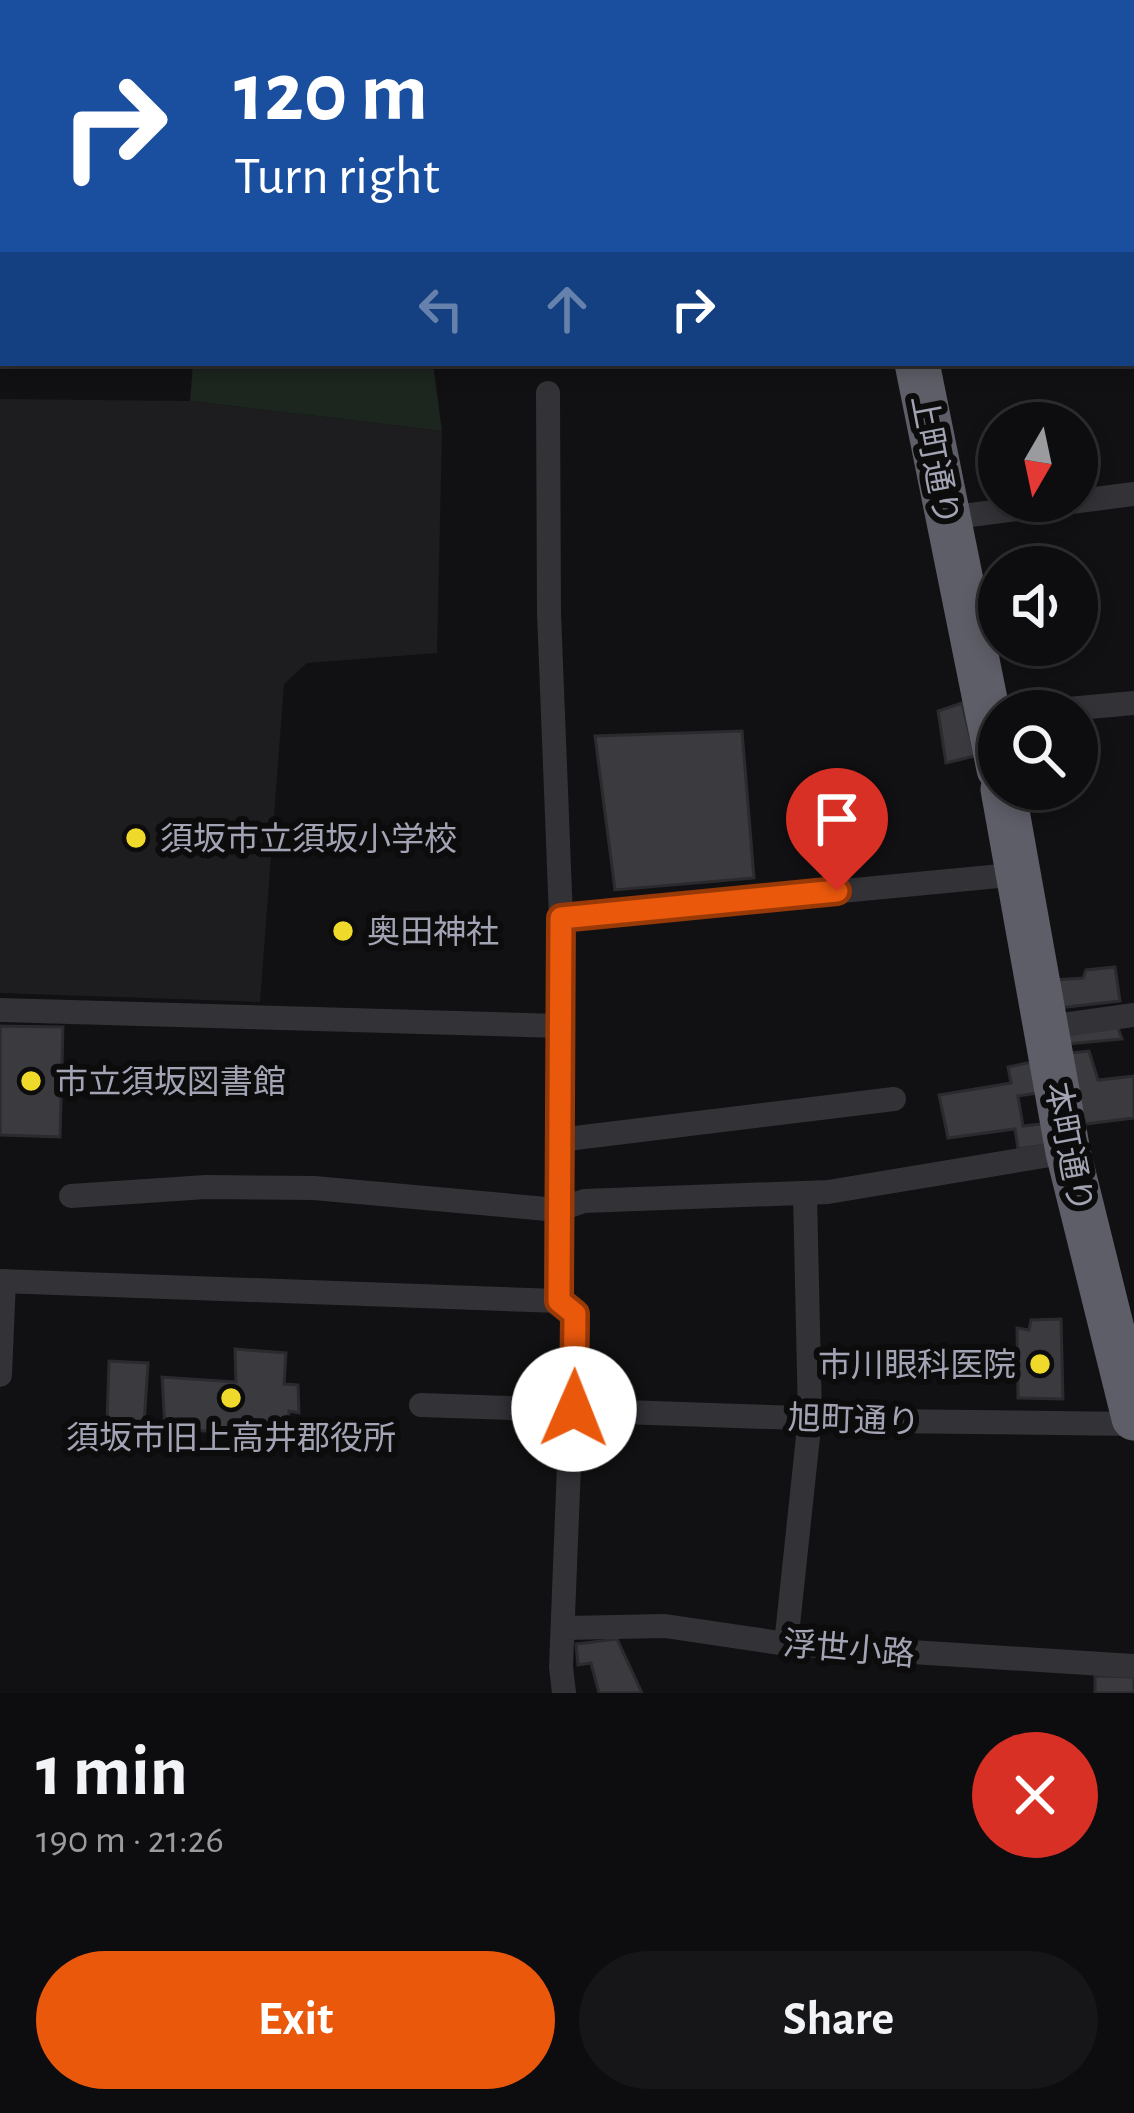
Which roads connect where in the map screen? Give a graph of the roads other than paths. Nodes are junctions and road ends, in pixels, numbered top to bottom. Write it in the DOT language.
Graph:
graph roads {
  1 [pos="918,366"];
  2 [pos="548,393"];
  3 [pos="1134,494"];
  4 [pos="946,518"];
  5 [pos="987,690"];
  6 [pos="1134,703"];
  7 [pos="1098,706"];
  8 [pos="1007,810"];
  9 [pos="1021,874"];
  10 [pos="561,918"];
  11 [pos="0,1010"];
  12 [pos="1134,1015"];
  13 [pos="560,1026"];
  14 [pos="1048,1027"];
  15 [pos="895,1099"];
  16 [pos="559,1140"];
  17 [pos="1068,1152"];
  18 [pos="805,1194"];
  19 [pos="71,1196"];
  20 [pos="558,1210"];
  21 [pos="2,1281"];
  22 [pos="559,1301"];
  23 [pos="0,1375"];
  24 [pos="421,1405"];
  25 [pos="574,1409"];
  26 [pos="810,1418"];
  27 [pos="1134,1421"];
  28 [pos="565,1628"];
  29 [pos="785,1644"];
  30 [pos="1134,1666"];
  31 [pos="564,1693"];
  1 -- 4 [label="highway, 上町通り"];
  2 -- 10 [label="street"];
  3 -- 4 [label="street"];
  4 -- 5 [label="highway, 上町通り"];
  6 -- 7 [label="street"];
  8 -- 9 [label="highway"];
  9 -- 10 [label="street"];
  9 -- 14 [label="highway, 本町通り"];
  10 -- 13 [label="street"];
  11 -- 13 [label="street"];
  12 -- 14 [label="street"];
  13 -- 16 [label="street"];
  14 -- 17 [label="highway, 本町通り"];
  15 -- 16 [label="street"];
  16 -- 20 [label="street"];
  17 -- 18 [label="street"];
  17 -- 27 [label="highway, 本町通り"];
  18 -- 20 [label="street"];
  18 -- 26 [label="street"];
  19 -- 20 [label="street"];
  20 -- 22 [label="street"];
  21 -- 22 [label="street"];
  21 -- 23 [label="street"];
  22 -- 25 [label="street"];
  24 -- 25 [label="street, 旭町通り"];
  25 -- 26 [label="street, 旭町通り"];
  25 -- 28 [label="street"];
  26 -- 27 [label="street, 旭町通り"];
  26 -- 29 [label="street"];
  28 -- 29 [label="street, 浮世小路"];
  28 -- 31 [label="street"];
  29 -- 30 [label="street, 浮世小路"];
}
